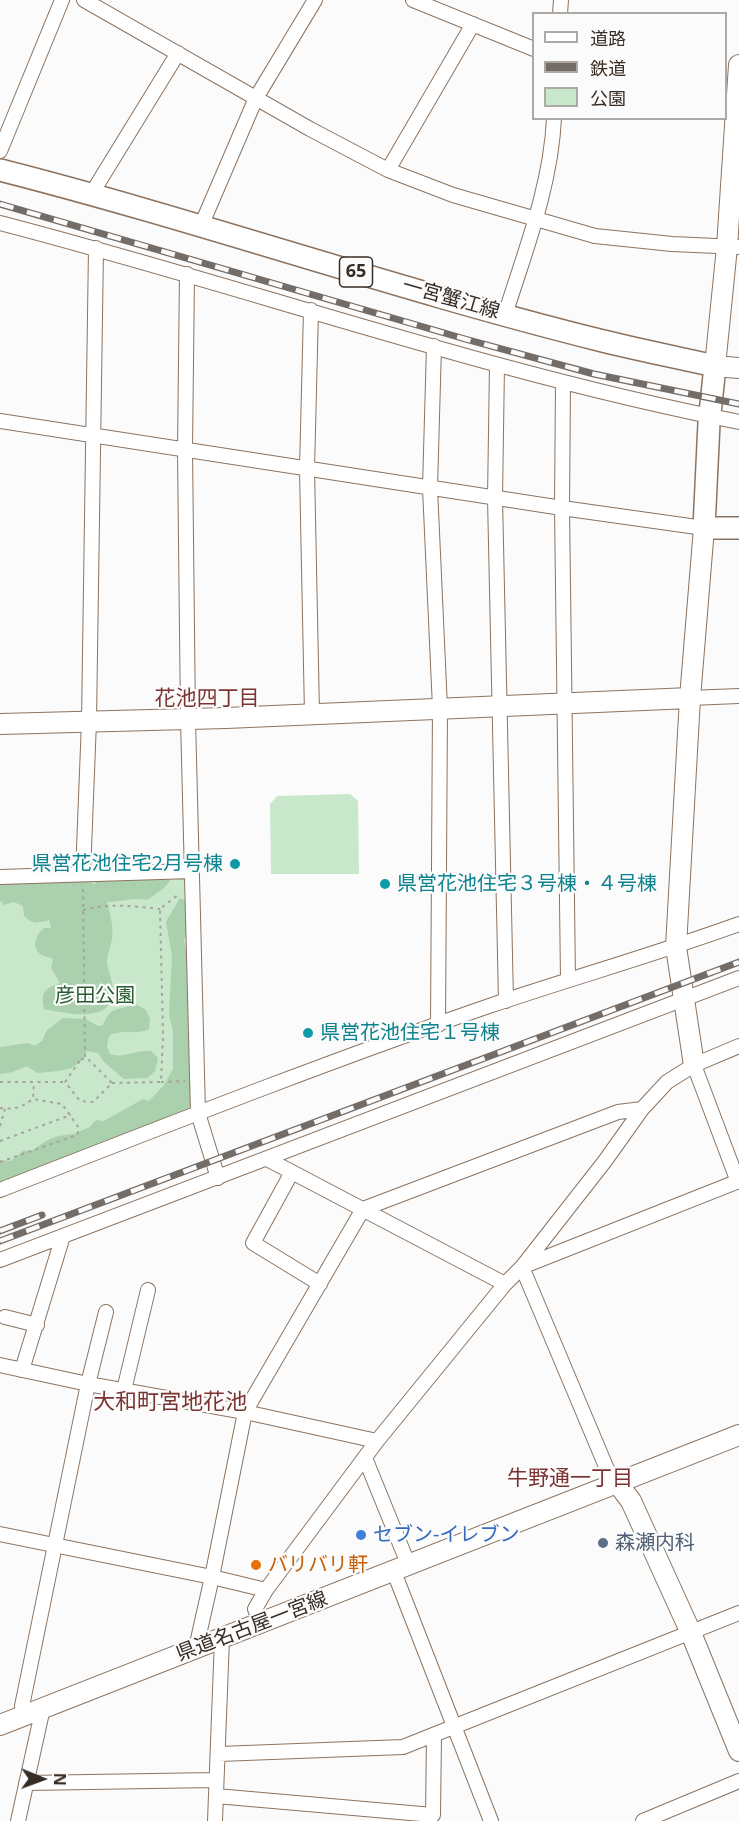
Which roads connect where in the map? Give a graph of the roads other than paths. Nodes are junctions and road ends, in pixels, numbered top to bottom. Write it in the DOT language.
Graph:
graph roads {
  1 [pos="62,0"];
  2 [pos="84,0"];
  3 [pos="315,0"];
  4 [pos="420,1"];
  5 [pos="473,24"];
  6 [pos="532,48"];
  7 [pos="178,53"];
  8 [pos="739,65"];
  9 [pos="256,98"];
  10 [pos="730,111"];
  11 [pos="554,120"];
  12 [pos="0,151"];
  13 [pos="0,170"];
  14 [pos="388,170"];
  15 [pos="92,194"];
  16 [pos="536,220"];
  17 [pos="0,223"];
  18 [pos="201,226"];
  19 [pos="733,247"];
  20 [pos="96,248"];
  21 [pos="187,274"];
  22 [pos="311,310"];
  23 [pos="505,315"];
  24 [pos="434,346"];
  25 [pos="497,365"];
  26 [pos="715,366"];
  27 [pos="739,368"];
  28 [pos="563,383"];
  29 [pos="710,416"];
  30 [pos="0,421"];
  31 [pos="739,422"];
  32 [pos="94,436"];
  33 [pos="185,450"];
  34 [pos="307,469"];
  35 [pos="430,488"];
  36 [pos="495,498"];
  37 [pos="562,508"];
  38 [pos="704,528"];
  39 [pos="739,528"];
  40 [pos="739,696"];
  41 [pos="690,698"];
  42 [pos="566,703"];
  43 [pos="501,705"];
  44 [pos="440,708"];
  45 [pos="312,714"];
  46 [pos="188,718"];
  47 [pos="89,721"];
  48 [pos="0,724"];
  49 [pos="83,874"];
  50 [pos="192,876"];
  51 [pos="0,877"];
  52 [pos="739,924"];
  53 [pos="676,947"];
  54 [pos="739,978"];
  55 [pos="568,980"];
  56 [pos="683,999"];
  57 [pos="506,1001"];
  58 [pos="438,1024"];
  59 [pos="739,1046"];
  60 [pos="694,1065"];
  61 [pos="642,1109"];
  62 [pos="198,1113"];
  63 [pos="267,1159"];
  64 [pos="292,1172"];
  65 [pos="218,1178"];
  66 [pos="738,1181"];
  67 [pos="0,1190"];
  68 [pos="363,1209"];
  69 [pos="63,1236"];
  70 [pos="0,1260"];
  71 [pos="522,1267"];
  72 [pos="320,1284"];
  73 [pos="505,1284"];
  74 [pos="148,1290"];
  75 [pos="106,1312"];
  76 [pos="5,1317"];
  77 [pos="37,1325"];
  78 [pos="0,1365"];
  79 [pos="22,1370"];
  80 [pos="88,1384"];
  81 [pos="124,1390"];
  82 [pos="245,1412"];
  83 [pos="739,1435"];
  84 [pos="377,1441"];
  85 [pos="364,1458"];
  86 [pos="618,1484"];
  87 [pos="0,1534"];
  88 [pos="55,1545"];
  89 [pos="402,1569"];
  90 [pos="212,1577"];
  91 [pos="266,1590"];
  92 [pos="739,1613"];
  93 [pos="261,1624"];
  94 [pos="691,1633"];
  95 [pos="222,1638"];
  96 [pos="196,1648"];
  97 [pos="35,1711"];
  98 [pos="0,1725"];
  99 [pos="455,1728"];
  100 [pos="434,1735"];
  101 [pos="739,1751"];
  102 [pos="219,1754"];
  103 [pos="216,1780"];
  104 [pos="739,1781"];
  105 [pos="26,1783"];
  106 [pos="216,1796"];
  107 [pos="18,1821"];
  108 [pos="215,1821"];
  109 [pos="491,1821"];
  110 [pos="643,1821"];
  1 -- 12 [label="street"];
  2 -- 7 [label="street"];
  3 -- 9 [label="street"];
  4 -- 5 [label="street"];
  5 -- 6 [label="street"];
  5 -- 14 [label="street"];
  7 -- 9 [label="street"];
  7 -- 15 [label="street"];
  8 -- 10 [label="street"];
  9 -- 14 [label="street"];
  9 -- 18 [label="street"];
  10 -- 19 [label="street"];
  11 -- 16 [label="street"];
  13 -- 15 [label="main road, 一宮蟹江線 / 65"];
  14 -- 16 [label="street"];
  15 -- 18 [label="main road, 一宮蟹江線 / 65"];
  16 -- 19 [label="street"];
  16 -- 23 [label="street"];
  17 -- 20 [label="street"];
  18 -- 23 [label="main road, 一宮蟹江線 / 65"];
  19 -- 26 [label="street"];
  20 -- 21 [label="street"];
  20 -- 32 [label="street"];
  21 -- 22 [label="street"];
  21 -- 33 [label="street"];
  22 -- 24 [label="street"];
  22 -- 34 [label="street"];
  23 -- 26 [label="main road, 一宮蟹江線 / 65"];
  24 -- 25 [label="street"];
  24 -- 35 [label="street"];
  25 -- 28 [label="street"];
  25 -- 36 [label="street"];
  26 -- 27 [label="street"];
  26 -- 29 [label="main road"];
  28 -- 29 [label="street"];
  28 -- 37 [label="street"];
  29 -- 31 [label="street"];
  29 -- 38 [label="main road"];
  30 -- 32 [label="street"];
  32 -- 33 [label="street"];
  32 -- 47 [label="street"];
  33 -- 34 [label="street"];
  33 -- 46 [label="street"];
  34 -- 35 [label="street"];
  34 -- 45 [label="street"];
  35 -- 36 [label="street"];
  35 -- 44 [label="street"];
  36 -- 37 [label="street"];
  36 -- 43 [label="street"];
  37 -- 38 [label="street"];
  37 -- 42 [label="street"];
  38 -- 39 [label="main road"];
  38 -- 41 [label="street"];
  40 -- 41 [label="street"];
  41 -- 42 [label="street"];
  41 -- 53 [label="street"];
  42 -- 43 [label="street"];
  42 -- 55 [label="street"];
  43 -- 44 [label="street"];
  43 -- 57 [label="street"];
  44 -- 45 [label="street"];
  44 -- 58 [label="street"];
  45 -- 46 [label="street"];
  46 -- 47 [label="street"];
  46 -- 50 [label="street"];
  47 -- 48 [label="street"];
  47 -- 49 [label="street"];
  49 -- 50 [label="street"];
  49 -- 51 [label="street"];
  50 -- 62 [label="street"];
  52 -- 53 [label="street"];
  53 -- 55 [label="street"];
  53 -- 56 [label="street"];
  54 -- 56 [label="street"];
  55 -- 57 [label="street"];
  56 -- 60 [label="street"];
  56 -- 63 [label="street"];
  57 -- 58 [label="street"];
  58 -- 62 [label="street"];
  59 -- 60 [label="street"];
  60 -- 61 [label="street"];
  60 -- 66 [label="street"];
  61 -- 68 [label="street"];
  61 -- 71 [label="street"];
  62 -- 65 [label="street"];
  62 -- 67 [label="street"];
  63 -- 64 [label="street"];
  63 -- 65 [label="street"];
  64 -- 68 [label="street"];
  64 -- 72 [label="street"];
  65 -- 69 [label="street"];
  66 -- 71 [label="street"];
  68 -- 72 [label="street"];
  68 -- 73 [label="street"];
  69 -- 70 [label="street"];
  69 -- 77 [label="street"];
  71 -- 73 [label="street"];
  71 -- 86 [label="street"];
  72 -- 82 [label="street"];
  73 -- 84 [label="street"];
  74 -- 81 [label="street"];
  75 -- 80 [label="street"];
  76 -- 77 [label="street"];
  77 -- 79 [label="street"];
  78 -- 79 [label="street"];
  79 -- 80 [label="street"];
  80 -- 81 [label="street"];
  80 -- 88 [label="street"];
  81 -- 82 [label="street"];
  82 -- 84 [label="street"];
  82 -- 90 [label="street"];
  83 -- 86 [label="street, 県道名古屋一宮線"];
  84 -- 85 [label="street"];
  85 -- 89 [label="street"];
  85 -- 91 [label="street"];
  86 -- 89 [label="street, 県道名古屋一宮線"];
  86 -- 94 [label="street"];
  87 -- 88 [label="street"];
  88 -- 90 [label="street"];
  88 -- 97 [label="street"];
  89 -- 93 [label="street, 県道名古屋一宮線"];
  89 -- 99 [label="street"];
  90 -- 91 [label="street"];
  90 -- 96 [label="street"];
  91 -- 93 [label="street"];
  92 -- 94 [label="street"];
  93 -- 95 [label="street, 県道名古屋一宮線"];
  94 -- 99 [label="street"];
  94 -- 101 [label="street"];
  95 -- 96 [label="street, 県道名古屋一宮線"];
  95 -- 102 [label="street"];
  96 -- 97 [label="street, 県道名古屋一宮線"];
  97 -- 98 [label="street, 県道名古屋一宮線"];
  97 -- 105 [label="street"];
  99 -- 100 [label="street"];
  99 -- 109 [label="street"];
  100 -- 102 [label="street"];
  100 -- 106 [label="street"];
  102 -- 103 [label="street"];
  103 -- 105 [label="street"];
  103 -- 106 [label="street"];
  104 -- 110 [label="street"];
  105 -- 107 [label="street"];
  106 -- 108 [label="street"];
}
